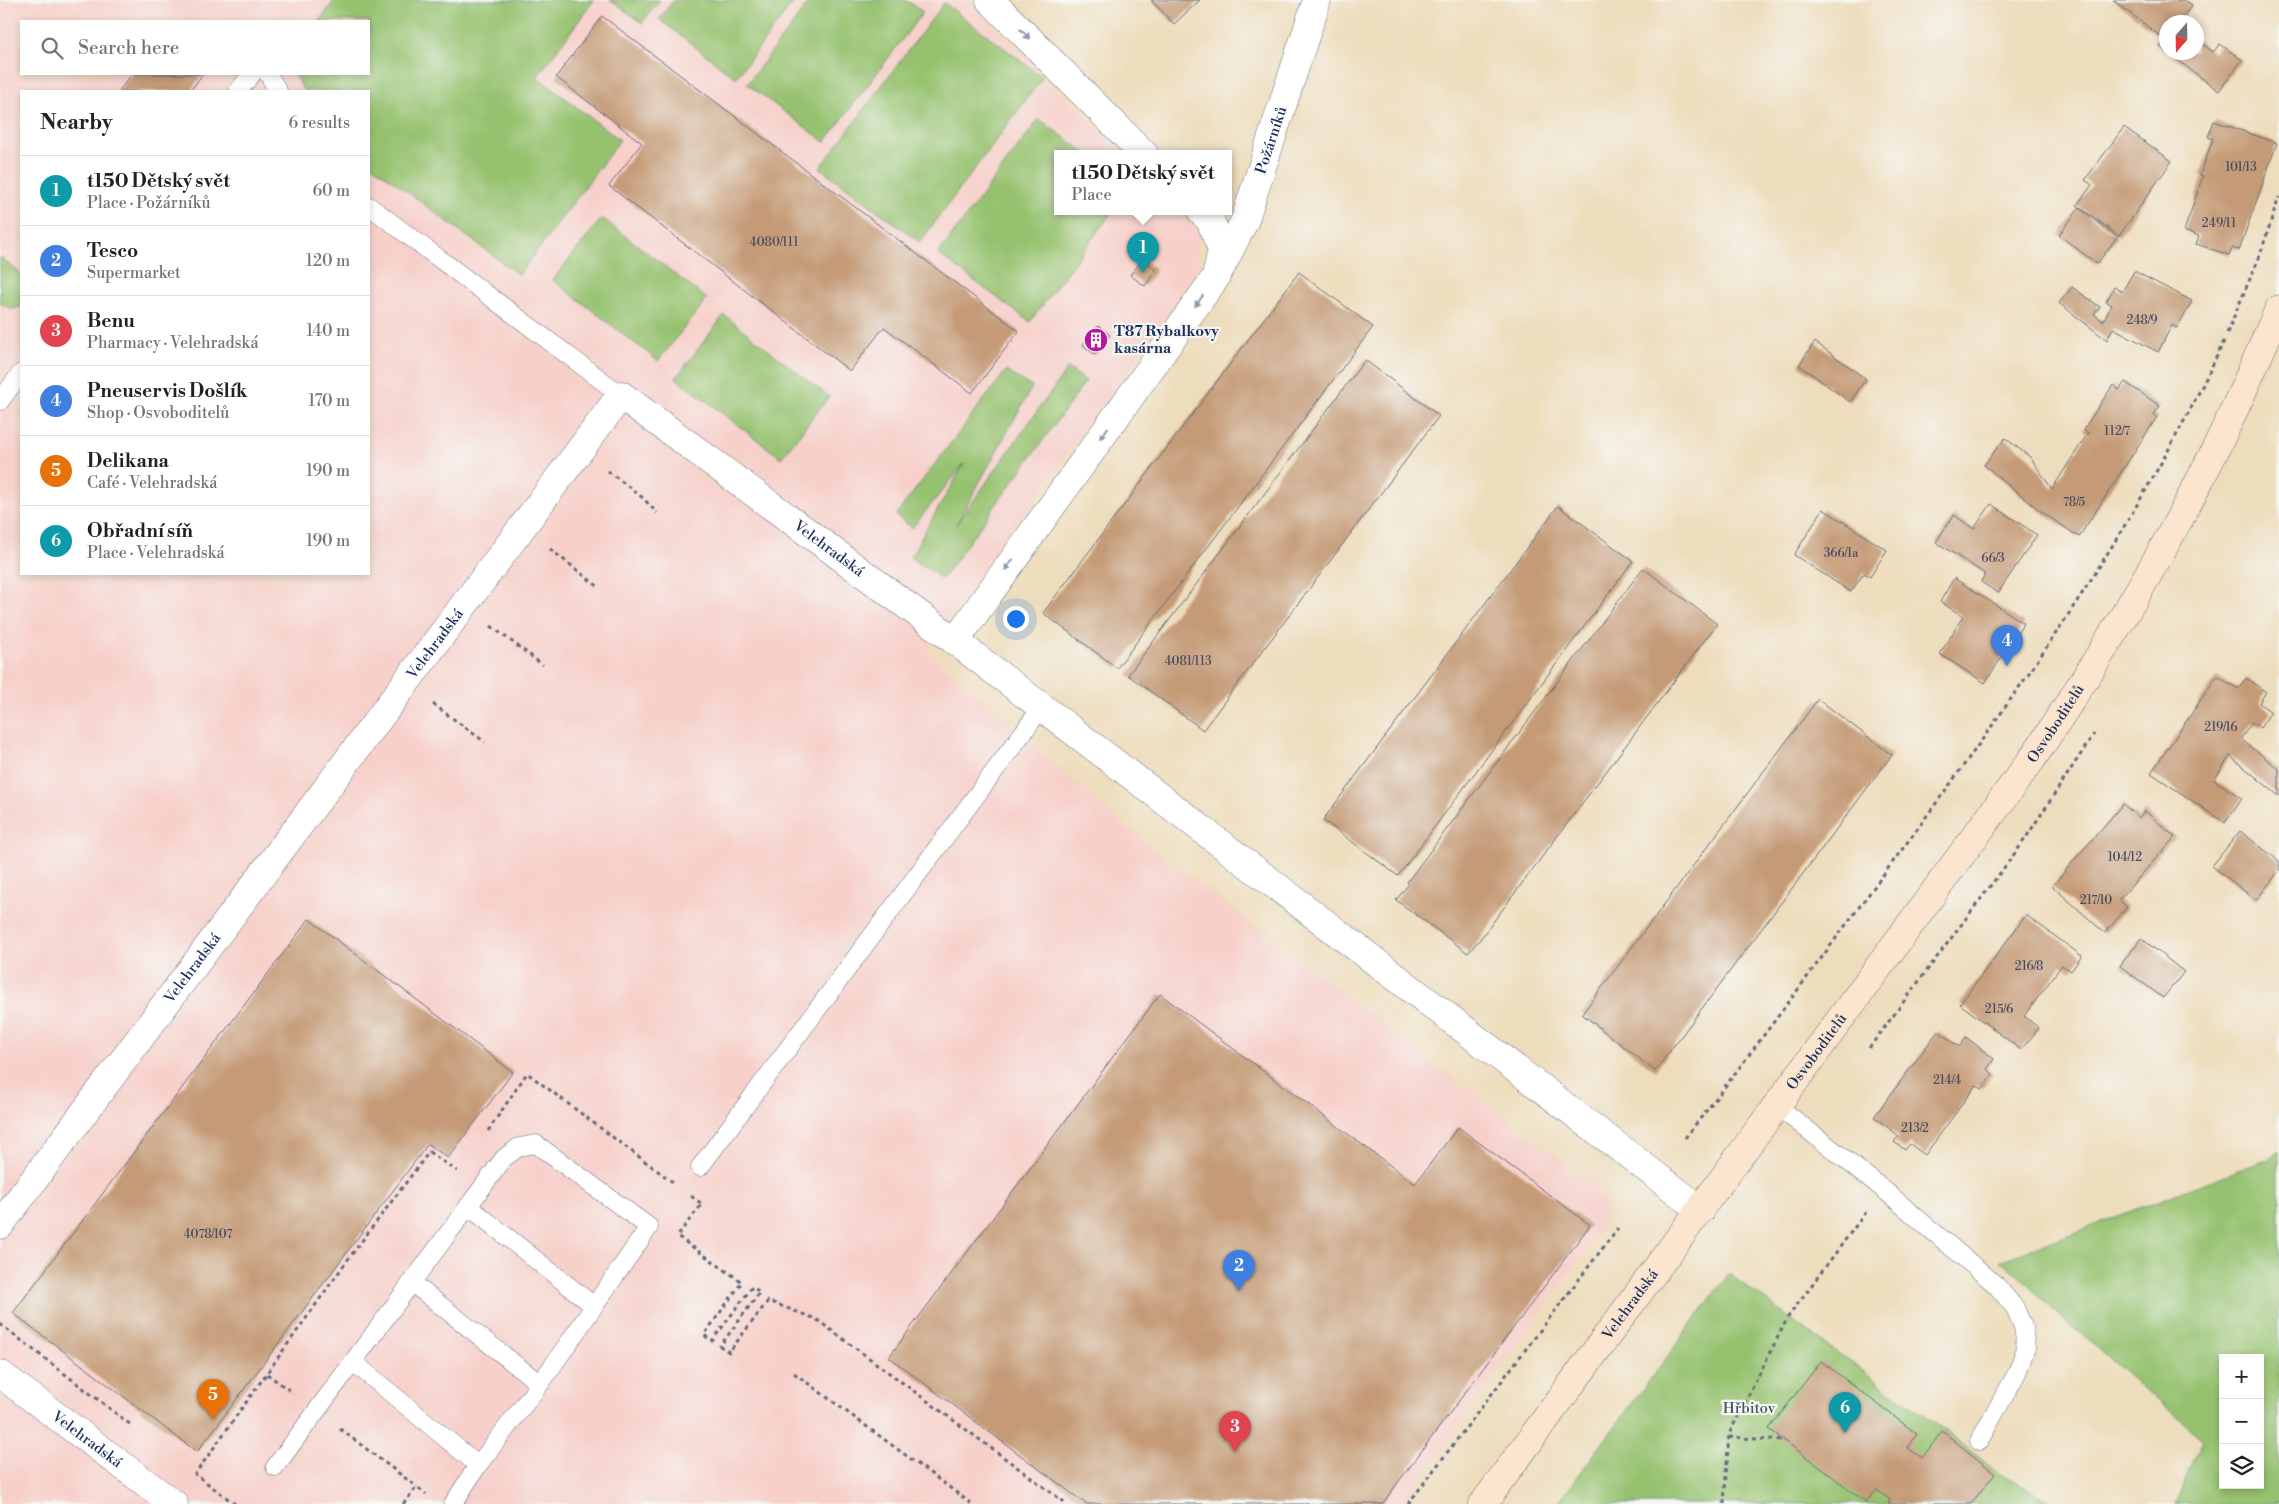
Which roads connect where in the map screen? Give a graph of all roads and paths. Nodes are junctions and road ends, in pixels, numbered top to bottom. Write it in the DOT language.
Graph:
graph roads {
  1 [pos="990,0"];
  2 [pos="1317,0"];
  3 [pos="251,75"];
  4 [pos="269,75"];
  5 [pos="239,90"];
  6 [pos="277,90"];
  7 [pos="1140,150"];
  8 [pos="2279,197"];
  9 [pos="370,207"];
  10 [pos="1205,215"];
  11 [pos="1216,277"];
  12 [pos="2279,309"];
  13 [pos="20,374"];
  14 [pos="621,395"];
  15 [pos="0,401"];
  16 [pos="543,544"];
  17 [pos="600,588"];
  18 [pos="486,622"];
  19 [pos="955,641"];
  20 [pos="542,665"];
  21 [pos="428,700"];
  22 [pos="1042,707"];
  23 [pos="485,742"];
  24 [pos="1776,1105"];
  25 [pos="486,1134"];
  26 [pos="1685,1138"];
  27 [pos="700,1167"];
  28 [pos="460,1173"];
  29 [pos="679,1187"];
  30 [pos="1883,1190"];
  31 [pos="686,1192"];
  32 [pos="468,1206"];
  33 [pos="1701,1210"];
  34 [pos="0,1225"];
  35 [pos="1618,1228"];
  36 [pos="412,1282"];
  37 [pos="594,1306"];
  38 [pos="0,1324"];
  39 [pos="352,1362"];
  40 [pos="794,1372"];
  41 [pos="0,1374"];
  42 [pos="540,1384"];
  43 [pos="133,1426"];
  44 [pos="1729,1436"];
  45 [pos="1785,1441"];
  46 [pos="1979,1441"];
  47 [pos="478,1465"];
  48 [pos="275,1467"];
  49 [pos="187,1468"];
  50 [pos="195,1474"];
  51 [pos="431,1498"];
  52 [pos="174,1504"];
  53 [pos="235,1504"];
  54 [pos="403,1504"];
  55 [pos="453,1504"];
  56 [pos="972,1504"];
  57 [pos="1067,1504"];
  58 [pos="1408,1504"];
  59 [pos="1483,1504"];
  60 [pos="1724,1504"];
  1 -- 7 [label="street, one-way"];
  2 -- 11 [label="street, Požárníků"];
  3 -- 5 [label="lane"];
  4 -- 6 [label="lane"];
  8 -- 26 [label="path"];
  9 -- 14 [label="lane"];
  10 -- 11 [label="street"];
  11 -- 19 [label="street, one-way"];
  12 -- 24 [label="main road, Osvoboditelů"];
  13 -- 15 [label="lane"];
  14 -- 19 [label="street, Velehradská"];
  14 -- 34 [label="street, Velehradská"];
  16 -- 17 [label="path"];
  18 -- 20 [label="path"];
  19 -- 22 [label="street, Velehradská"];
  21 -- 23 [label="path"];
  22 -- 27 [label="lane"];
  22 -- 33 [label="street, Velehradská"];
  24 -- 30 [label="lane"];
  24 -- 33 [label="main road, Velehradská"];
  25 -- 29 [label="path"];
  28 -- 50 [label="path"];
  30 -- 44 [label="path"];
  30 -- 46 [label="lane"];
  31 -- 57 [label="path"];
  32 -- 36 [label="lane"];
  32 -- 37 [label="lane"];
  32 -- 37 [label="lane"];
  33 -- 59 [label="main road, Velehradská"];
  35 -- 58 [label="path"];
  36 -- 39 [label="lane"];
  36 -- 42 [label="lane"];
  37 -- 42 [label="lane"];
  38 -- 43 [label="path"];
  39 -- 47 [label="lane"];
  39 -- 48 [label="lane"];
  40 -- 56 [label="path"];
  41 -- 52 [label="street, Velehradská"];
  42 -- 47 [label="lane"];
  44 -- 45 [label="path"];
  44 -- 60 [label="path"];
  47 -- 55 [label="lane"];
  49 -- 50 [label="path"];
  50 -- 53 [label="path"];
  51 -- 54 [label="path"];
}
